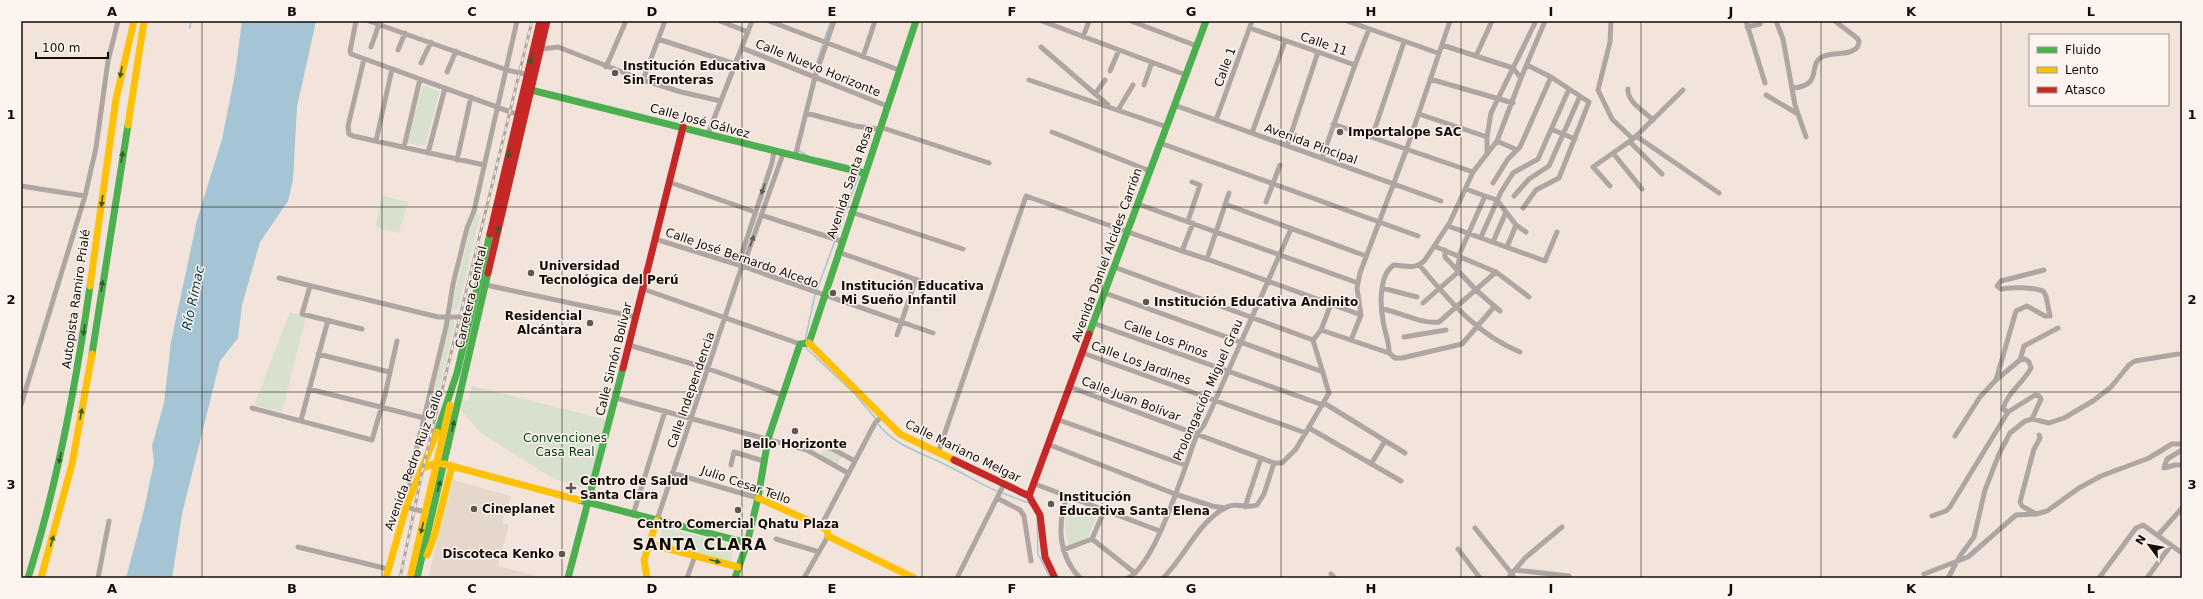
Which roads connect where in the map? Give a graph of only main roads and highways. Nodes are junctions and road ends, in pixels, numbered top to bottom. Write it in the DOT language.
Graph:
graph roads {
  1 [pos="134,21"];
  2 [pos="144,21"];
  3 [pos="540,21"];
  4 [pos="547,21"];
  5 [pos="916,21"];
  6 [pos="1206,21"];
  7 [pos="531,75"];
  8 [pos="531,90"];
  9 [pos="521,116"];
  10 [pos="683,127"];
  11 [pos="864,173"];
  12 [pos="501,200"];
  13 [pos="809,342"];
  14 [pos="457,373"];
  15 [pos="436,463"];
  16 [pos="448,465"];
  17 [pos="423,468"];
  18 [pos="1029,496"];
  19 [pos="758,498"];
  20 [pos="588,503"];
  21 [pos="657,520"];
  22 [pos="747,543"];
  23 [pos="650,544"];
  24 [pos="738,567"];
  25 [pos="418,575"];
  26 [pos="28,578"];
  27 [pos="41,578"];
  28 [pos="386,578"];
  29 [pos="410,578"];
  30 [pos="568,578"];
  31 [pos="648,578"];
  32 [pos="735,578"];
  33 [pos="914,578"];
  34 [pos="1055,578"];
  1 -- 26 [label="main road, Autopista Ramiro Prialé, one-way"];
  27 -- 2 [label="main road, Autopista Ramiro Prialé, one-way"];
  3 -- 7 [label="main road, Carretera Central, one-way"];
  4 -- 7 [label="main road, Carretera Central"];
  5 -- 11 [label="main road, Avenida Santa Rosa"];
  6 -- 18 [label="main road, Avenida Daniel Alcides Carrión"];
  7 -- 8 [label="main road, Carretera Central"];
  7 -- 9 [label="main road, Carretera Central"];
  8 -- 9 [label="main road, Carretera Central"];
  8 -- 10 [label="main road, Calle José Gálvez"];
  9 -- 12 [label="main road, Carretera Central"];
  10 -- 11 [label="main road, Calle José Gálvez"];
  10 -- 20 [label="main road, Calle Simón Bolívar"];
  11 -- 13 [label="main road, Avenida Santa Rosa"];
  12 -- 14 [label="main road, Carretera Central"];
  16 -- 12 [label="main road, Carretera Central, one-way"];
  13 -- 18 [label="main road, Calle Mariano Melgar"];
  13 -- 19 [label="main road"];
  14 -- 15 [label="main road, Carretera Central"];
  14 -- 17 [label="main road, Avenida Pedro Ruiz Gallo"];
  15 -- 16 [label="main road"];
  15 -- 17 [label="main road"];
  15 -- 29 [label="main road, Carretera Central, one-way"];
  16 -- 20 [label="main road"];
  25 -- 16 [label="main road, Carretera Central, one-way"];
  17 -- 28 [label="main road, Avenida Pedro Ruiz Gallo"];
  18 -- 34 [label="main road, Calle Mariano Melgar"];
  19 -- 22 [label="main road"];
  19 -- 33 [label="main road, Julio Cesar Tello"];
  20 -- 21 [label="main road"];
  20 -- 30 [label="main road, Calle Simón Bolívar"];
  21 -- 22 [label="main road"];
  21 -- 23 [label="main road"];
  22 -- 24 [label="main road"];
  23 -- 24 [label="main road, one-way"];
  23 -- 31 [label="main road"];
  24 -- 32 [label="main road"];
}
